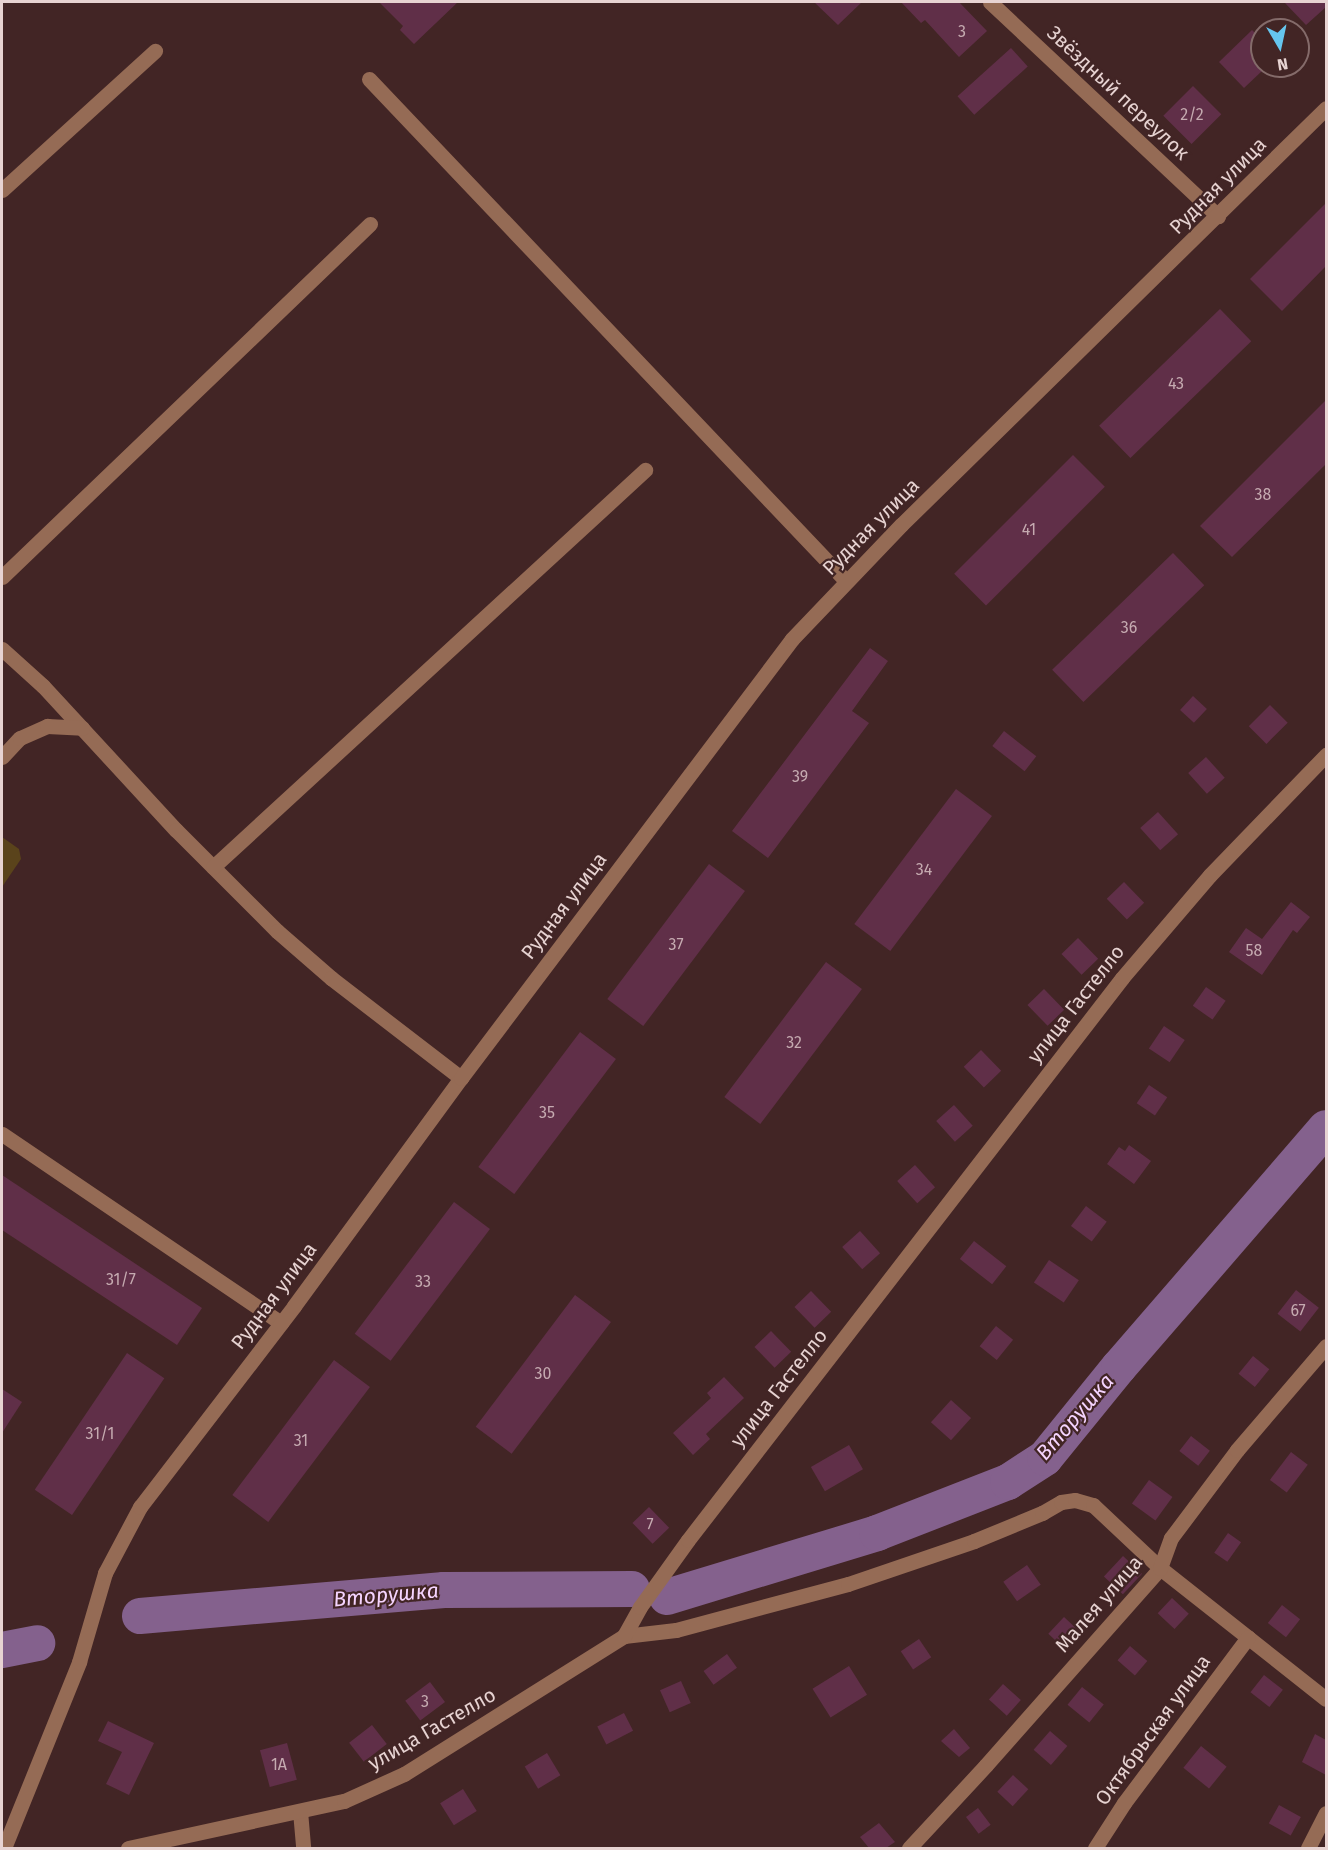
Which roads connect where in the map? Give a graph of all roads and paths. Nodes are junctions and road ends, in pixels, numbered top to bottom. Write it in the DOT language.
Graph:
graph roads {
  1 [pos="990,2"];
  2 [pos="155,51"];
  3 [pos="369,79"];
  4 [pos="1326,108"];
  5 [pos="2,190"];
  6 [pos="1218,216"];
  7 [pos="370,224"];
  8 [pos="645,470"];
  9 [pos="2,576"];
  10 [pos="846,581"];
  11 [pos="2,649"];
  12 [pos="82,728"];
  13 [pos="1326,755"];
  14 [pos="2,757"];
  15 [pos="213,867"];
  16 [pos="461,1078"];
  17 [pos="2,1134"];
  18 [pos="281,1323"];
  19 [pos="1326,1346"];
  20 [pos="1160,1568"];
  21 [pos="624,1636"];
  22 [pos="1248,1637"];
  23 [pos="1326,1699"];
  24 [pos="300,1811"];
  25 [pos="1326,1813"];
  26 [pos="4,1848"];
  27 [pos="128,1848"];
  28 [pos="303,1848"];
  29 [pos="909,1848"];
  30 [pos="1095,1848"];
  31 [pos="1308,1848"];
  1 -- 6 [label="street, Звёздный переулок"];
  2 -- 5 [label="street"];
  3 -- 10 [label="street"];
  4 -- 6 [label="street, Рудная улица"];
  6 -- 10 [label="street, Рудная улица"];
  7 -- 9 [label="street"];
  8 -- 15 [label="street"];
  10 -- 16 [label="street, Рудная улица"];
  11 -- 12 [label="street"];
  12 -- 14 [label="street"];
  12 -- 15 [label="street"];
  13 -- 21 [label="street, улица Гастелло"];
  15 -- 16 [label="street"];
  16 -- 18 [label="street, Рудная улица"];
  17 -- 18 [label="street"];
  18 -- 26 [label="street, Рудная улица"];
  19 -- 20 [label="street, Малея улица"];
  20 -- 21 [label="street"];
  20 -- 22 [label="street"];
  20 -- 29 [label="street, Малея улица"];
  21 -- 24 [label="street, улица Гастелло"];
  22 -- 23 [label="street"];
  22 -- 30 [label="street, Октябрьская улица"];
  24 -- 27 [label="street, улица Гастелло"];
  24 -- 28 [label="street"];
  25 -- 31 [label="street"];
}
